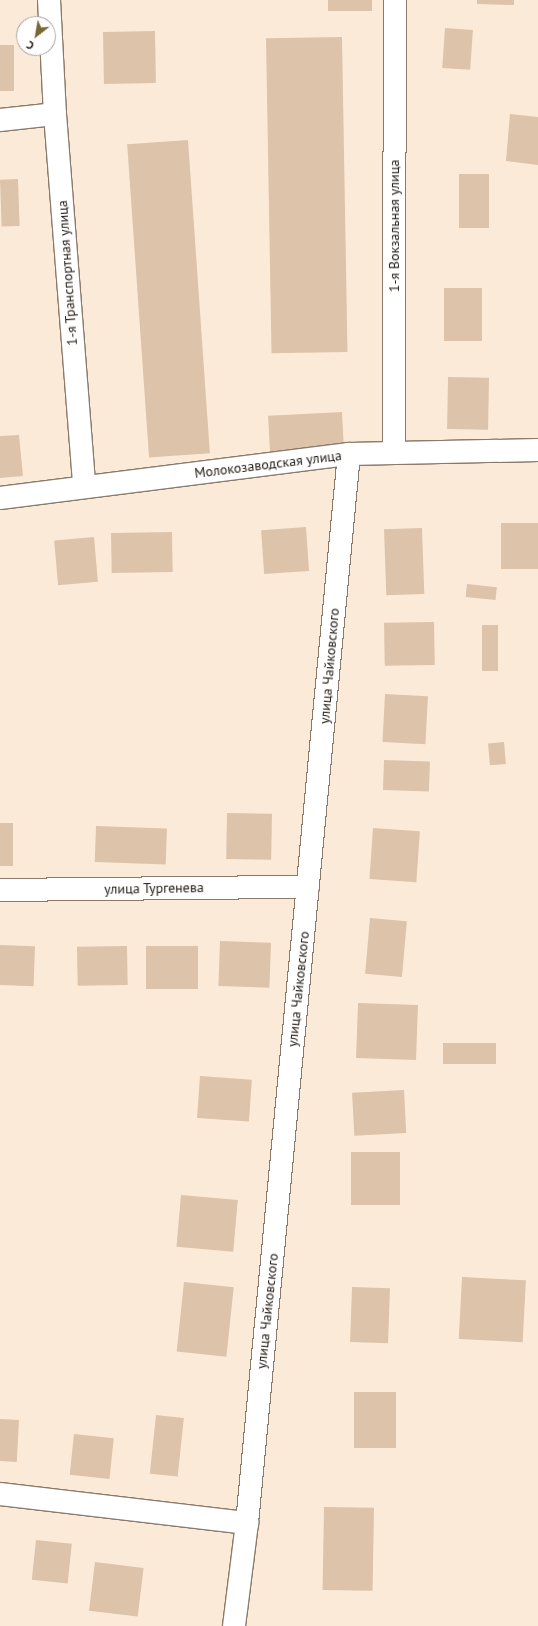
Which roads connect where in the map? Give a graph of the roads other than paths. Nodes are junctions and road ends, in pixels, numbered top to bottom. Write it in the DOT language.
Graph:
graph roads {
  1 [pos="49,0"];
  2 [pos="395,0"];
  3 [pos="55,114"];
  4 [pos="0,120"];
  5 [pos="538,450"];
  6 [pos="394,453"];
  7 [pos="350,454"];
  8 [pos="84,486"];
  9 [pos="0,498"];
  10 [pos="308,887"];
  11 [pos="0,890"];
  12 [pos="0,1494"];
  13 [pos="247,1524"];
  14 [pos="234,1626"];
  1 -- 3 [label="street, 1-я Транспортная улица"];
  2 -- 6 [label="street, 1-я Вокзальная улица"];
  3 -- 4 [label="street"];
  3 -- 8 [label="street, 1-я Транспортная улица"];
  5 -- 6 [label="street, Молокозаводская улица"];
  6 -- 7 [label="street, Молокозаводская улица"];
  7 -- 8 [label="street, Молокозаводская улица"];
  7 -- 10 [label="street, улица Чайковского"];
  8 -- 9 [label="street, Молокозаводская улица"];
  10 -- 11 [label="street, улица Тургенева"];
  10 -- 13 [label="street, улица Чайковского"];
  12 -- 13 [label="street"];
  13 -- 14 [label="street, улица Чайковского"];
}
